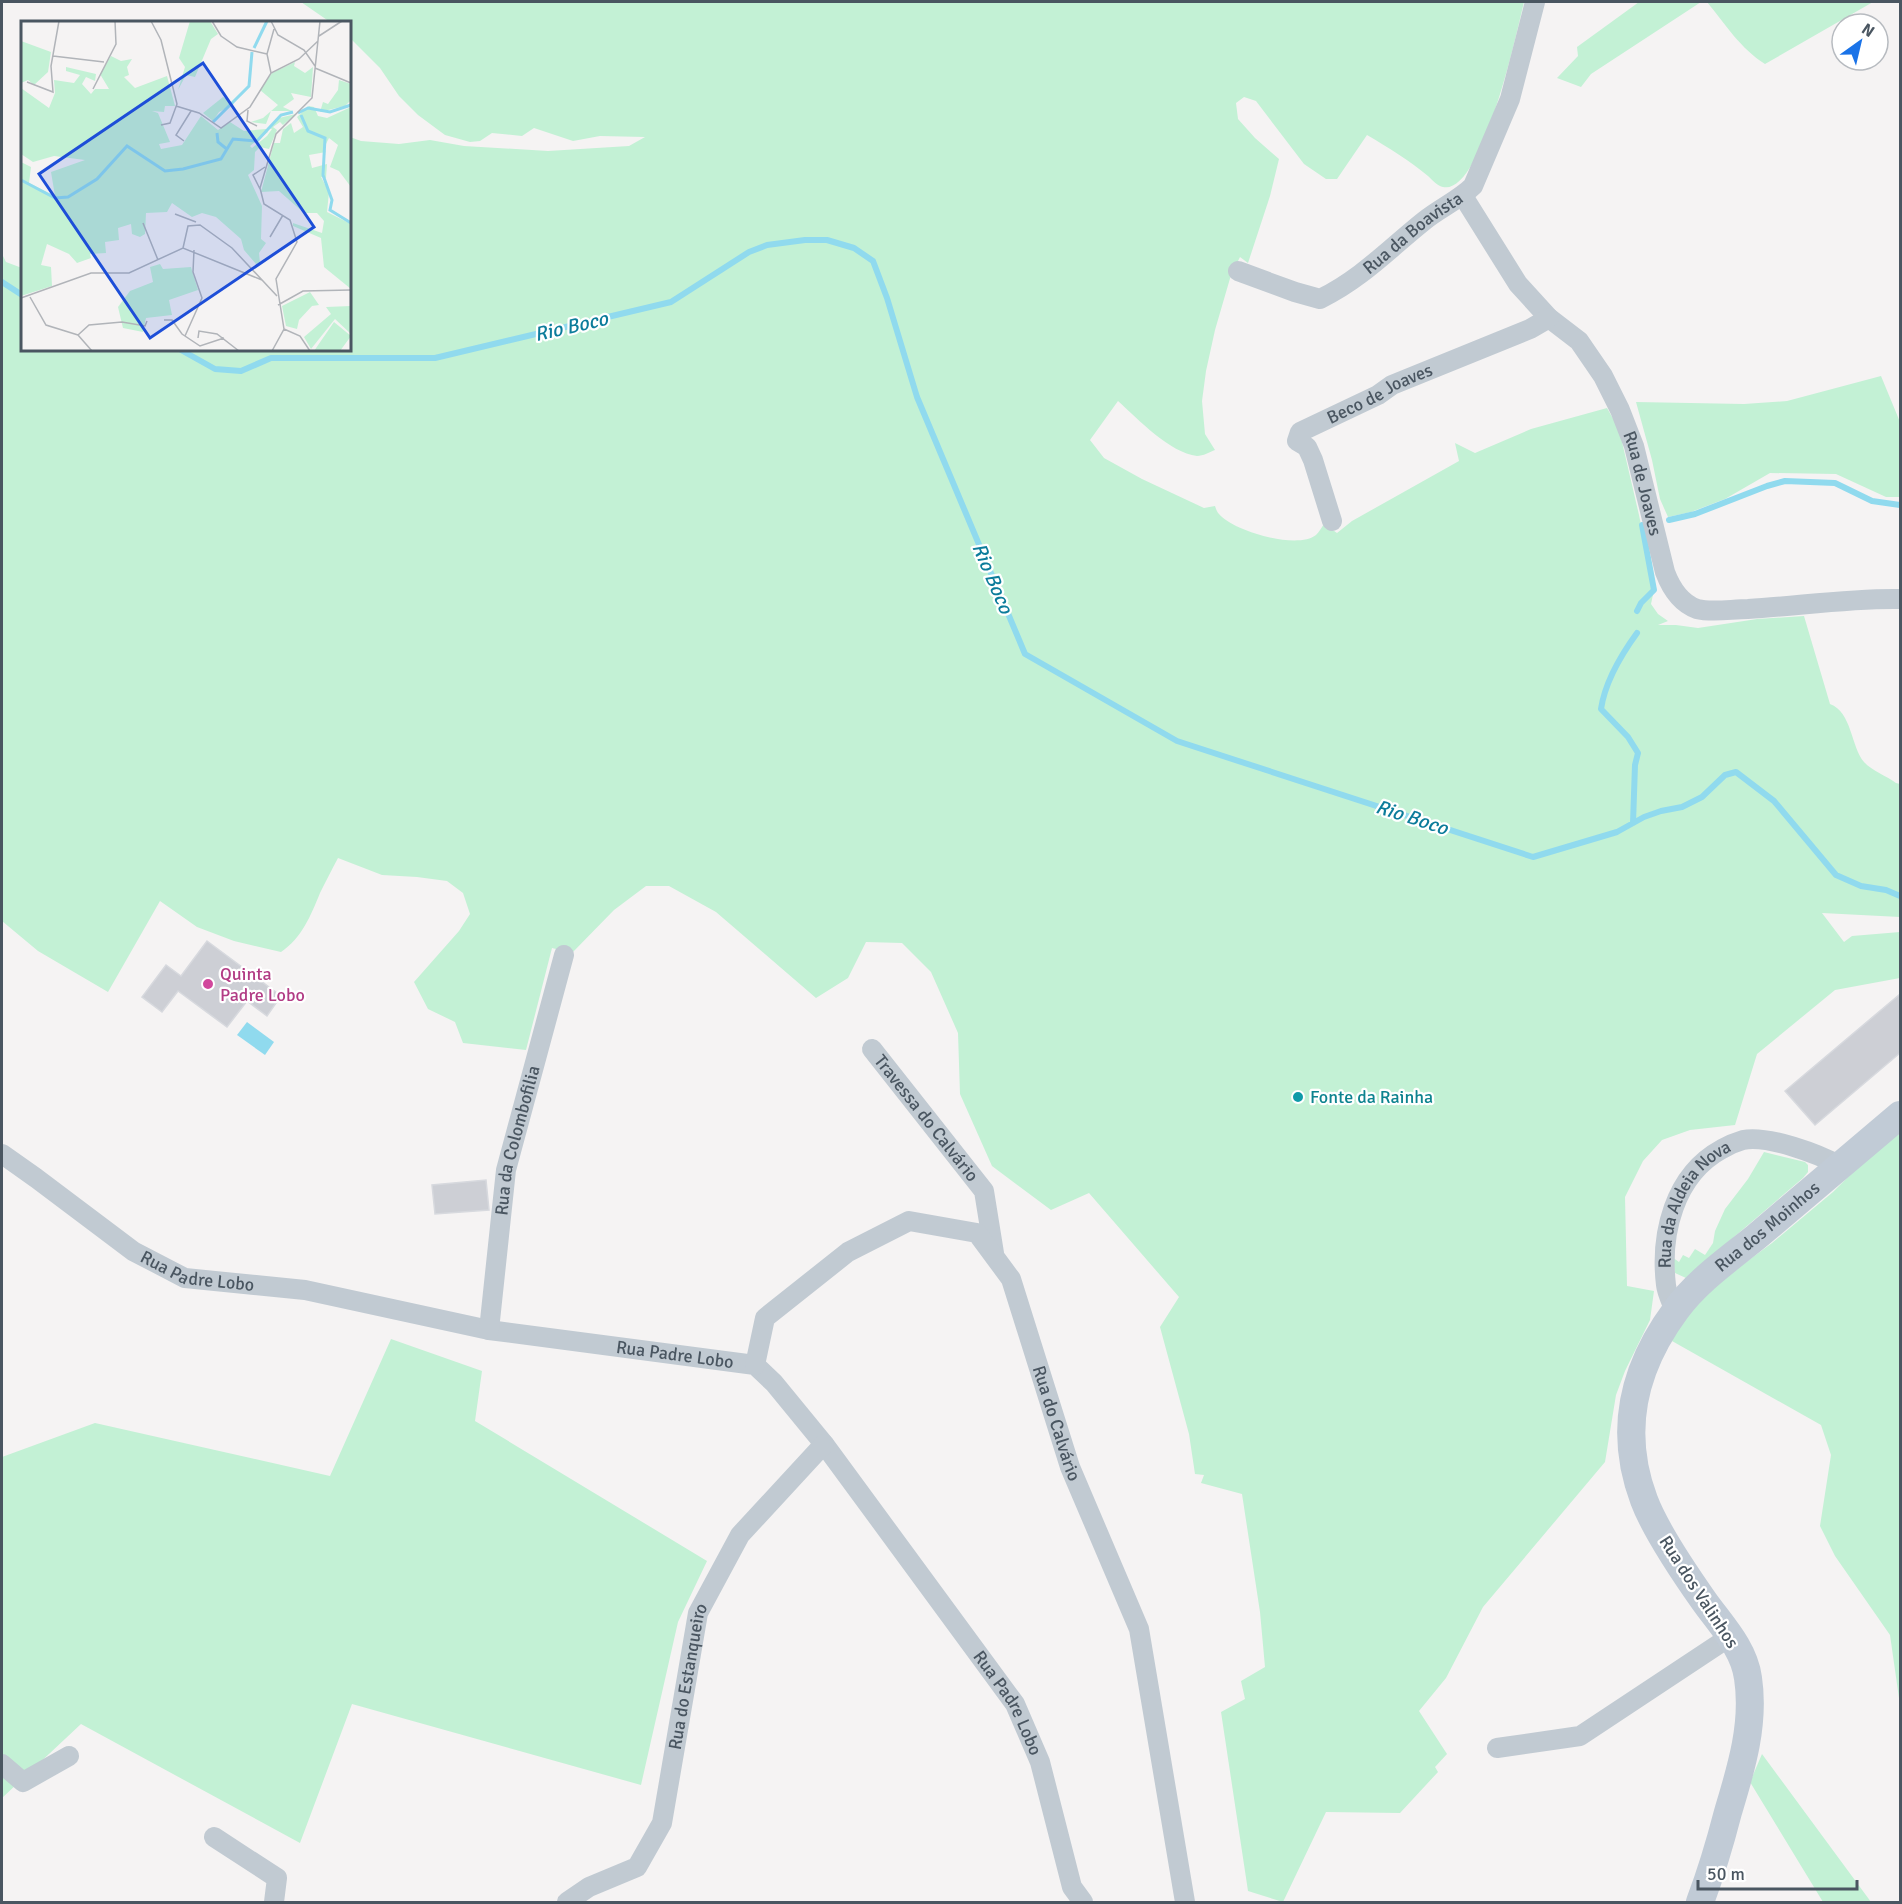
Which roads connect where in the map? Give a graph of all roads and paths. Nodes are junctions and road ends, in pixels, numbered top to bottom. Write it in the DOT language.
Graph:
graph roads {
  1 [pos="1535,2"];
  2 [pos="1463,196"];
  3 [pos="1238,271"];
  4 [pos="1549,318"];
  5 [pos="1332,521"];
  6 [pos="1900,599"];
  7 [pos="564,955"];
  8 [pos="872,1049"];
  9 [pos="1900,1115"];
  10 [pos="2,1154"];
  11 [pos="1840,1166"];
  12 [pos="995,1257"];
  13 [pos="1675,1311"];
  14 [pos="489,1330"];
  15 [pos="1650,1354"];
  16 [pos="755,1365"];
  17 [pos="824,1444"];
  18 [pos="1731,1636"];
  19 [pos="1497,1748"];
  20 [pos="69,1756"];
  21 [pos="2,1764"];
  22 [pos="214,1837"];
  23 [pos="274,1902"];
  24 [pos="567,1902"];
  25 [pos="1083,1902"];
  26 [pos="1185,1902"];
  27 [pos="1700,1902"];
  1 -- 2 [label="street, Rua da Boavista"];
  2 -- 3 [label="street, Rua da Boavista"];
  2 -- 4 [label="street, Rua de Joaves"];
  4 -- 5 [label="street, Beco de Joaves"];
  4 -- 6 [label="street, Rua de Joaves"];
  7 -- 14 [label="street, Rua da Colombofilia"];
  8 -- 12 [label="street, Travessa do Calvário"];
  9 -- 11 [label="main road, Rua dos Moinhos"];
  10 -- 14 [label="street, Rua Padre Lobo"];
  11 -- 13 [label="main road, Rua dos Moinhos"];
  11 -- 13 [label="street, Rua da Aldeia Nova"];
  12 -- 16 [label="street, Rua do Calvário"];
  12 -- 26 [label="street, Rua do Calvário"];
  13 -- 15 [label="main road, Rua dos Moinhos"];
  14 -- 16 [label="street, Rua Padre Lobo"];
  15 -- 18 [label="main road, Rua dos Valinhos"];
  16 -- 17 [label="street, Rua Padre Lobo"];
  17 -- 24 [label="street, Rua do Estanqueiro"];
  17 -- 25 [label="street, Rua Padre Lobo"];
  18 -- 19 [label="street"];
  18 -- 27 [label="main road, Rua dos Valinhos"];
  20 -- 21 [label="street"];
  22 -- 23 [label="street"];
}
